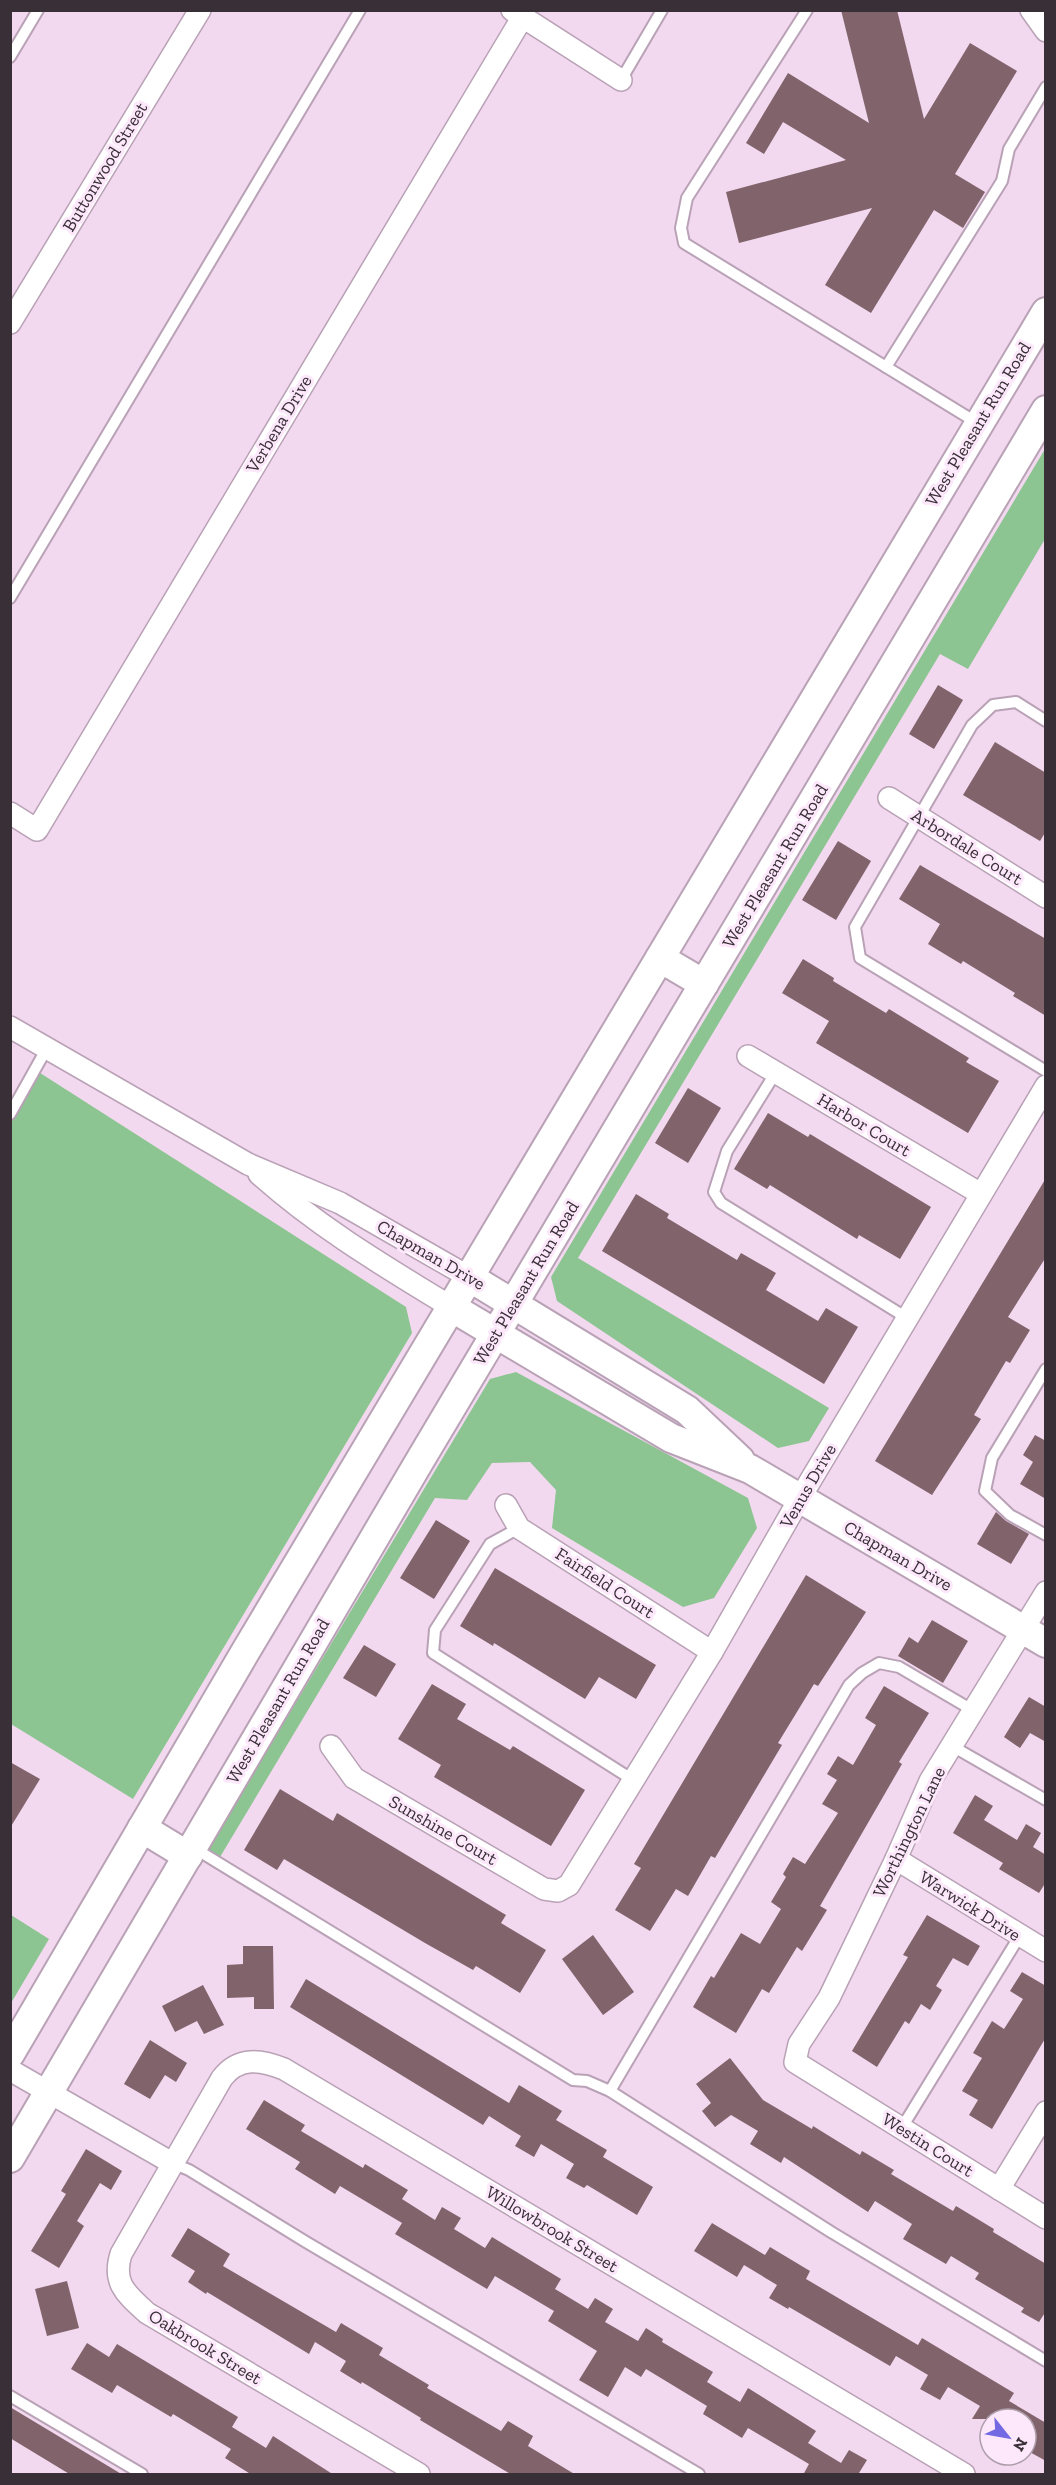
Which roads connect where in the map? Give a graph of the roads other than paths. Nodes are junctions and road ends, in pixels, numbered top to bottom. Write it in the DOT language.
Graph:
graph roads {
  1 [pos="38,10"];
  2 [pos="200,10"];
  3 [pos="360,10"];
  4 [pos="662,10"];
  5 [pos="807,10"];
  6 [pos="1031,10"];
  7 [pos="517,14"];
  8 [pos="1046,31"];
  9 [pos="10,57"];
  10 [pos="621,80"];
  11 [pos="1046,87"];
  12 [pos="1046,312"];
  13 [pos="10,323"];
  14 [pos="886,367"];
  15 [pos="1046,410"];
  16 [pos="978,424"];
  17 [pos="10,598"];
  18 [pos="1046,721"];
  19 [pos="889,798"];
  20 [pos="10,813"];
  21 [pos="919,817"];
  22 [pos="1046,897"];
  23 [pos="660,958"];
  24 [pos="704,984"];
  25 [pos="10,1027"];
  26 [pos="47,1048"];
  27 [pos="748,1056"];
  28 [pos="1046,1071"];
  29 [pos="776,1072"];
  30 [pos="1046,1086"];
  31 [pos="10,1114"];
  32 [pos="248,1164"];
  33 [pos="981,1194"];
  34 [pos="469,1277"];
  35 [pos="514,1304"];
  36 [pos="451,1307"];
  37 [pos="907,1318"];
  38 [pos="495,1334"];
  39 [pos="1046,1369"];
  40 [pos="750,1469"];
  41 [pos="800,1498"];
  42 [pos="506,1505"];
  43 [pos="519,1528"];
  44 [pos="1046,1535"];
  45 [pos="1046,1592"];
  46 [pos="1035,1636"];
  47 [pos="712,1652"];
  48 [pos="974,1711"];
  49 [pos="330,1746"];
  50 [pos="952,1746"];
  51 [pos="633,1780"];
  52 [pos="1046,1800"];
  53 [pos="142,1828"];
  54 [pos="190,1852"];
  55 [pos="896,1859"];
  56 [pos="569,1885"];
  57 [pos="1019,1937"];
  58 [pos="1046,1952"];
  59 [pos="10,2054"];
  60 [pos="10,2070"];
  61 [pos="810,2072"];
  62 [pos="610,2091"];
  63 [pos="50,2094"];
  64 [pos="1046,2112"];
  65 [pos="901,2129"];
  66 [pos="10,2158"];
  67 [pos="172,2163"];
  68 [pos="999,2189"];
  69 [pos="1046,2218"];
  70 [pos="1046,2361"];
  71 [pos="10,2396"];
  72 [pos="142,2475"];
  73 [pos="418,2475"];
  74 [pos="699,2475"];
  75 [pos="964,2475"];
  1 -- 9 [label="lane"];
  2 -- 13 [label="street, Buttonwood Street"];
  3 -- 17 [label="lane"];
  4 -- 10 [label="lane"];
  5 -- 14 [label="lane"];
  6 -- 8 [label="street"];
  7 -- 10 [label="street"];
  7 -- 20 [label="street, Verbena Drive"];
  11 -- 14 [label="lane"];
  12 -- 16 [label="main road, West Pleasant Run Road"];
  14 -- 16 [label="lane"];
  15 -- 24 [label="main road, West Pleasant Run Road"];
  16 -- 23 [label="main road, West Pleasant Run Road"];
  18 -- 21 [label="lane"];
  19 -- 21 [label="street, Arbordale Court"];
  21 -- 22 [label="street, Arbordale Court"];
  21 -- 28 [label="lane"];
  23 -- 24 [label="main road"];
  23 -- 34 [label="main road, West Pleasant Run Road"];
  24 -- 35 [label="main road, West Pleasant Run Road"];
  25 -- 26 [label="street, Chapman Drive"];
  26 -- 31 [label="lane"];
  26 -- 32 [label="street, Chapman Drive"];
  27 -- 29 [label="street, Harbor Court"];
  29 -- 33 [label="street, Harbor Court"];
  29 -- 37 [label="lane"];
  30 -- 33 [label="street, Venus Drive"];
  32 -- 34 [label="street, Chapman Drive"];
  32 -- 36 [label="street, Chapman Drive"];
  33 -- 37 [label="street, Venus Drive"];
  34 -- 35 [label="main road, Chapman Drive"];
  34 -- 36 [label="main road, West Pleasant Run Road"];
  35 -- 38 [label="main road, West Pleasant Run Road"];
  35 -- 40 [label="main road, Chapman Drive"];
  36 -- 38 [label="main road, Chapman Drive"];
  36 -- 53 [label="main road, West Pleasant Run Road"];
  37 -- 41 [label="street, Venus Drive"];
  38 -- 40 [label="main road, Chapman Drive"];
  38 -- 54 [label="main road, West Pleasant Run Road"];
  39 -- 44 [label="lane"];
  40 -- 41 [label="main road, Chapman Drive"];
  41 -- 46 [label="main road, Chapman Drive"];
  41 -- 47 [label="street, Venus Drive"];
  42 -- 43 [label="street, Fairfield Court"];
  43 -- 47 [label="street, Fairfield Court"];
  43 -- 51 [label="lane"];
  45 -- 46 [label="street, Worthington Lane"];
  46 -- 48 [label="street, Worthington Lane"];
  47 -- 51 [label="street, Venus Drive"];
  48 -- 50 [label="street, Worthington Lane"];
  48 -- 62 [label="lane"];
  49 -- 56 [label="street, Sunshine Court"];
  50 -- 52 [label="lane"];
  50 -- 55 [label="street, Worthington Lane"];
  51 -- 56 [label="street, Venus Drive"];
  53 -- 54 [label="main road"];
  53 -- 59 [label="main road, West Pleasant Run Road"];
  54 -- 62 [label="lane"];
  54 -- 63 [label="main road, West Pleasant Run Road"];
  55 -- 57 [label="street, Warwick Drive"];
  55 -- 61 [label="street, Worthington Lane"];
  57 -- 58 [label="street, Warwick Drive"];
  57 -- 65 [label="lane"];
  60 -- 63 [label="street"];
  61 -- 65 [label="street, Westin Court"];
  62 -- 70 [label="lane"];
  63 -- 66 [label="main road, West Pleasant Run Road"];
  63 -- 67 [label="street"];
  64 -- 68 [label="street"];
  65 -- 68 [label="street, Westin Court"];
  67 -- 73 [label="street, Oakbrook Street"];
  67 -- 74 [label="lane"];
  67 -- 75 [label="street, Willowbrook Street"];
  68 -- 69 [label="street, Westin Court"];
  71 -- 72 [label="lane"];
}
